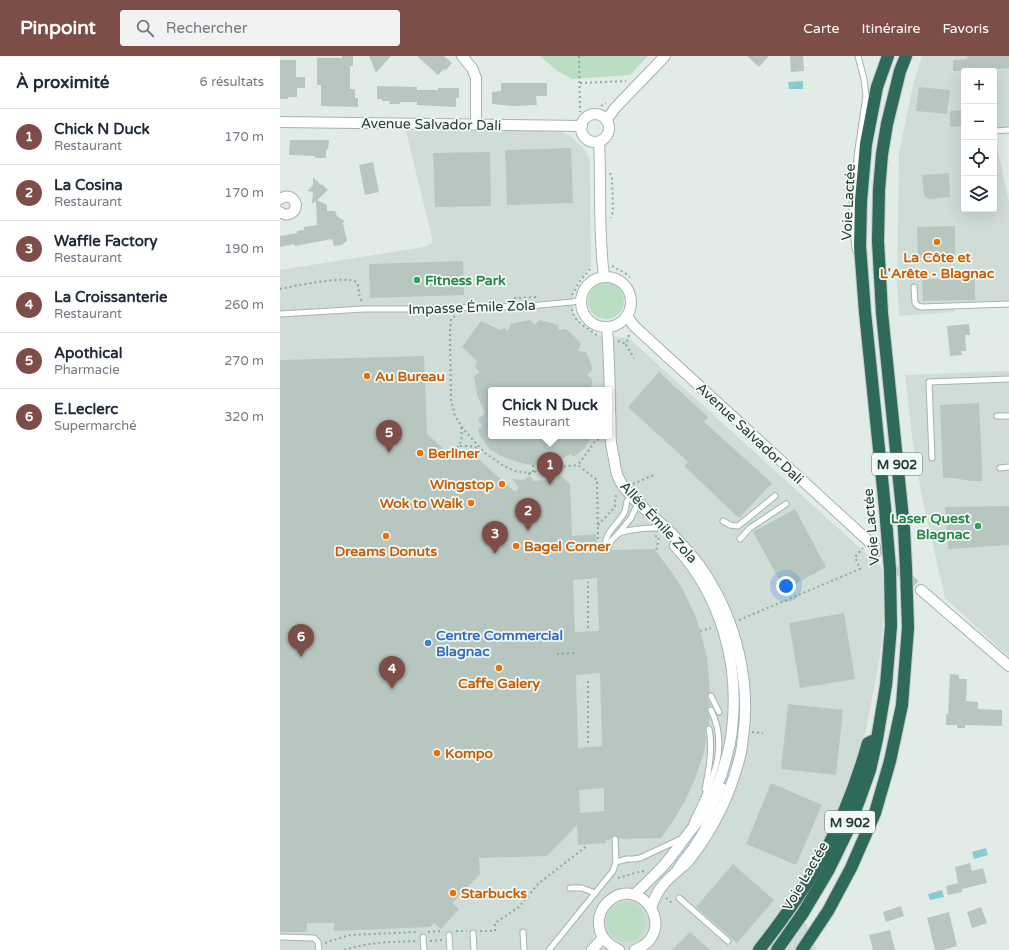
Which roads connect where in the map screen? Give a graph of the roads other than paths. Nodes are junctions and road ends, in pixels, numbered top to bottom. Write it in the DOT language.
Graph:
graph roads {
  1 [pos="462,56"];
  2 [pos="665,56"];
  3 [pos="858,56"];
  4 [pos="888,56"];
  5 [pos="906,56"];
  6 [pos="606,120"];
  7 [pos="280,122"];
  8 [pos="476,124"];
  9 [pos="582,126"];
  10 [pos="1009,130"];
  11 [pos="997,131"];
  12 [pos="599,142"];
  13 [pos="280,199"];
  14 [pos="280,212"];
  15 [pos="604,276"];
  16 [pos="914,287"];
  17 [pos="576,301"];
  18 [pos="1009,304"];
  19 [pos="865,312"];
  20 [pos="280,314"];
  21 [pos="627,316"];
  22 [pos="607,327"];
  23 [pos="1009,379"];
  24 [pos="608,387"];
  25 [pos="997,416"];
  26 [pos="1009,416"];
  27 [pos="608,441"];
  28 [pos="932,458"];
  29 [pos="1009,467"];
  30 [pos="1000,468"];
  31 [pos="775,496"];
  32 [pos="627,501"];
  33 [pos="786,504"];
  34 [pos="637,506"];
  35 [pos="723,521"];
  36 [pos="655,532"];
  37 [pos="618,534"];
  38 [pos="740,539"];
  39 [pos="870,547"];
  40 [pos="702,574"];
  41 [pos="922,590"];
  42 [pos="730,635"];
  43 [pos="1009,666"];
  44 [pos="733,687"];
  45 [pos="711,696"];
  46 [pos="711,710"];
  47 [pos="719,712"];
  48 [pos="747,714"];
  49 [pos="709,729"];
  50 [pos="877,740"];
  51 [pos="727,758"];
  52 [pos="734,777"];
  53 [pos="723,786"];
  54 [pos="704,798"];
  55 [pos="686,836"];
  56 [pos="615,839"];
  57 [pos="695,847"];
  58 [pos="616,862"];
  59 [pos="570,888"];
  60 [pos="595,894"];
  61 [pos="634,895"];
  62 [pos="680,898"];
  63 [pos="651,908"];
  64 [pos="523,932"];
  65 [pos="473,933"];
  66 [pos="448,934"];
  67 [pos="424,936"];
  68 [pos="280,937"];
  69 [pos="603,938"];
  70 [pos="728,941"];
  71 [pos="614,949"];
  72 [pos="319,950"];
  73 [pos="424,950"];
  74 [pos="450,950"];
  75 [pos="474,950"];
  76 [pos="524,950"];
  77 [pos="549,950"];
  78 [pos="592,950"];
  79 [pos="635,950"];
  80 [pos="759,950"];
  81 [pos="777,950"];
  82 [pos="802,950"];
  1 -- 8 [label="street"];
  2 -- 6 [label="street"];
  3 -- 19 [label="lane"];
  4 -- 19 [label="highway, Voie Lactée / M 902"];
  5 -- 82 [label="highway, M 902"];
  6 -- 9 [label="street"];
  6 -- 12 [label="street"];
  7 -- 8 [label="street, Avenue Salvador Dali"];
  8 -- 9 [label="street, Avenue Salvador Dali"];
  9 -- 12 [label="street"];
  10 -- 11 [label="lane"];
  12 -- 15 [label="street"];
  13 -- 14 [label="street"];
  15 -- 17 [label="street"];
  15 -- 21 [label="street"];
  16 -- 18 [label="lane"];
  17 -- 20 [label="lane, Impasse Émile Zola"];
  17 -- 22 [label="street"];
  19 -- 50 [label="highway, Voie Lactée / M 902"];
  21 -- 22 [label="street"];
  21 -- 39 [label="street, Avenue Salvador Dali"];
  22 -- 24 [label="street, Allée Émile Zola"];
  23 -- 28 [label="lane"];
  25 -- 26 [label="lane"];
  27 -- 32 [label="street, Allée Émile Zola"];
  27 -- 34 [label="street, Allée Émile Zola"];
  29 -- 30 [label="lane"];
  31 -- 35 [label="lane"];
  32 -- 34 [label="street, Allée Émile Zola"];
  32 -- 37 [label="lane"];
  33 -- 38 [label="lane"];
  34 -- 36 [label="street, Allée Émile Zola"];
  34 -- 37 [label="lane"];
  34 -- 40 [label="street, Allée Émile Zola"];
  36 -- 37 [label="lane"];
  36 -- 40 [label="street, Allée Émile Zola"];
  40 -- 42 [label="street, Allée Émile Zola"];
  41 -- 43 [label="street"];
  42 -- 44 [label="street, Allée Émile Zola"];
  42 -- 48 [label="street, Allée Émile Zola"];
  44 -- 48 [label="street, Allée Émile Zola"];
  44 -- 51 [label="street, Allée Émile Zola"];
  45 -- 47 [label="lane"];
  46 -- 54 [label="lane"];
  48 -- 52 [label="street, Allée Émile Zola"];
  49 -- 54 [label="lane"];
  50 -- 80 [label="highway"];
  50 -- 81 [label="highway, Voie Lactée / M 902"];
  51 -- 52 [label="street"];
  51 -- 55 [label="street, Allée Émile Zola"];
  52 -- 57 [label="street, Allée Émile Zola"];
  53 -- 57 [label="lane"];
  54 -- 55 [label="lane"];
  55 -- 58 [label="lane"];
  55 -- 61 [label="street, Allée Émile Zola"];
  56 -- 58 [label="lane"];
  57 -- 63 [label="street, Allée Émile Zola"];
  58 -- 60 [label="lane"];
  59 -- 60 [label="lane"];
  60 -- 77 [label="lane"];
  61 -- 63 [label="street"];
  61 -- 69 [label="street"];
  62 -- 70 [label="lane"];
  63 -- 79 [label="street"];
  64 -- 76 [label="lane"];
  65 -- 75 [label="lane"];
  66 -- 74 [label="lane"];
  67 -- 73 [label="lane"];
  68 -- 72 [label="lane"];
  69 -- 71 [label="street"];
  69 -- 78 [label="street"];
}
